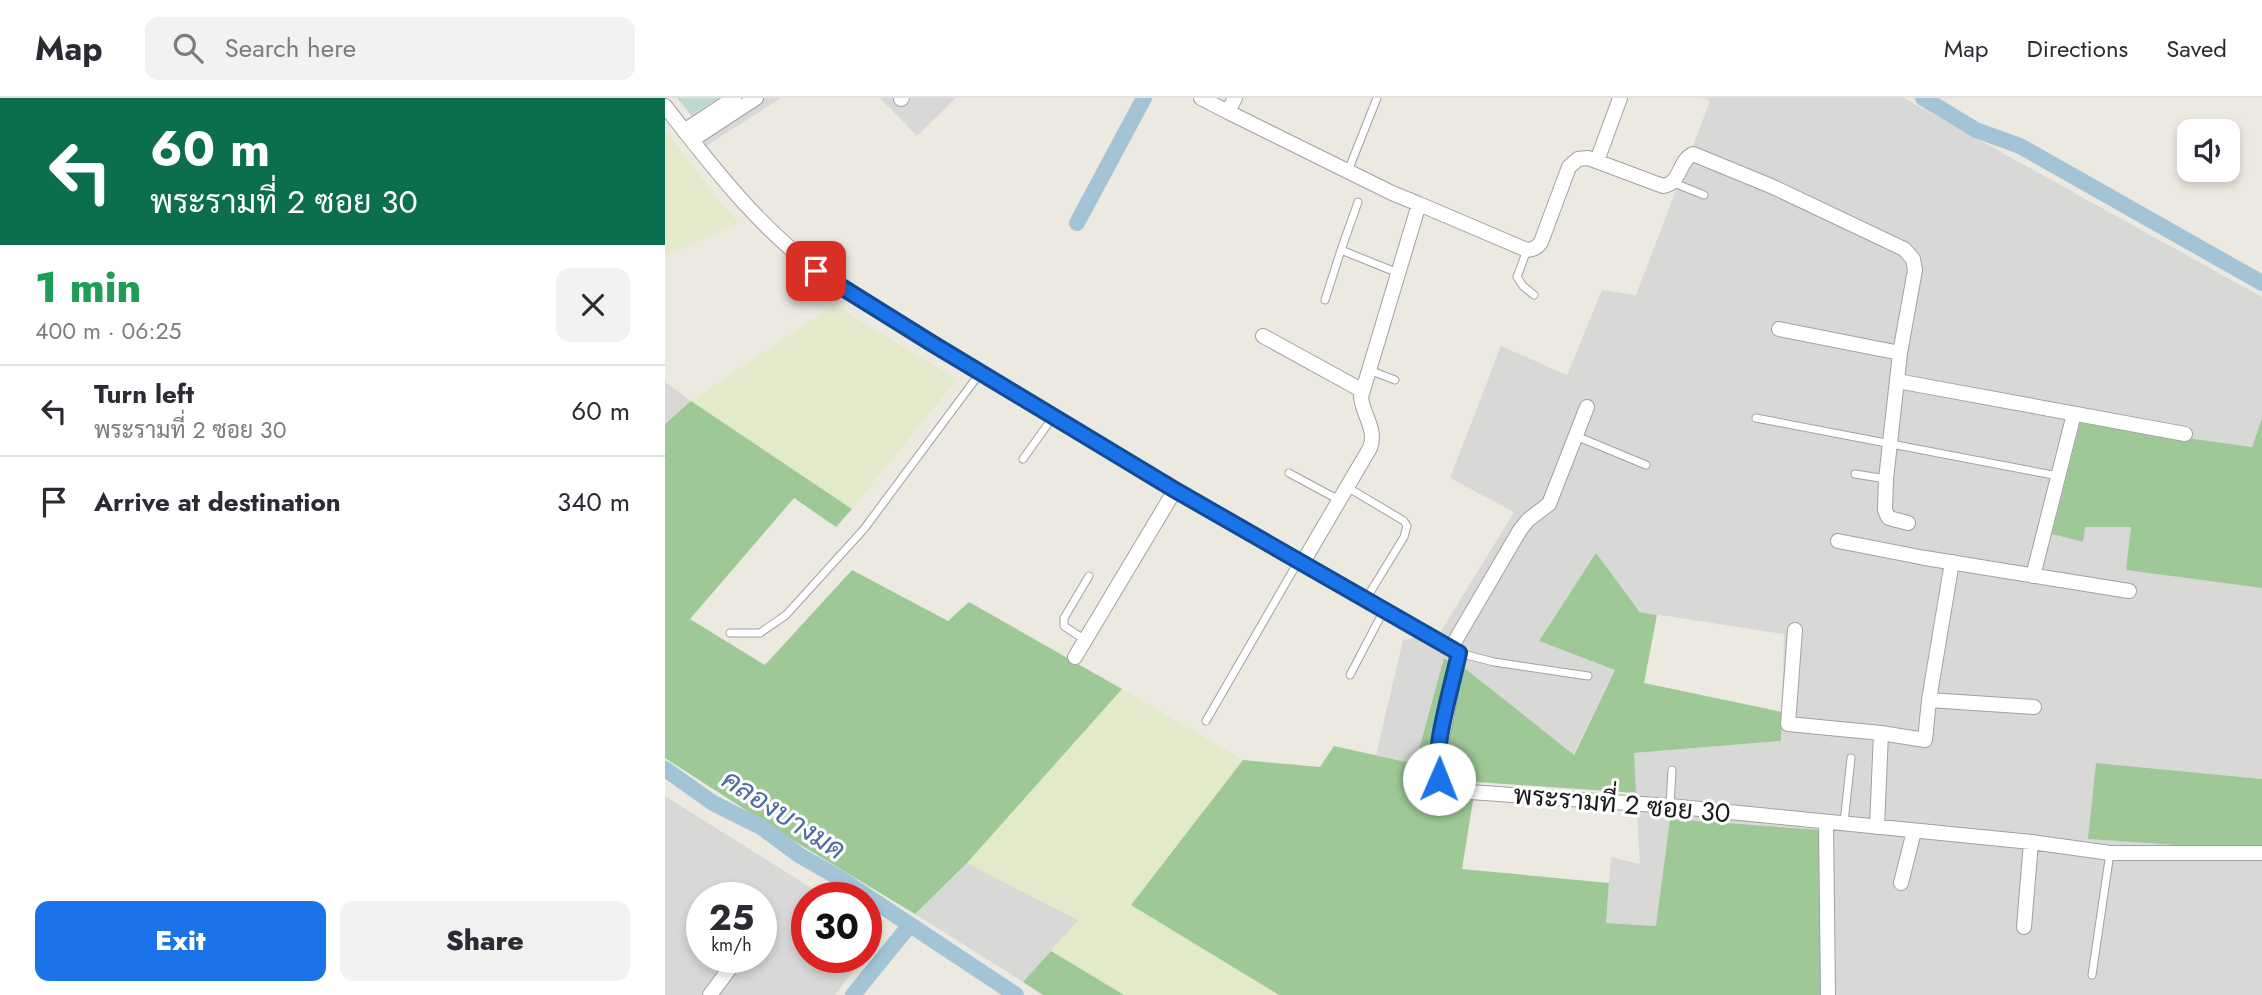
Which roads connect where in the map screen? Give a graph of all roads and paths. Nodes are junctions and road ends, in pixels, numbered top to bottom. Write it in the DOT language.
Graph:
graph roads {
  1 [pos="734,98"];
  2 [pos="756,98"];
  3 [pos="1201,98"];
  4 [pos="1235,98"];
  5 [pos="1377,98"];
  6 [pos="1620,98"];
  7 [pos="665,106"];
  8 [pos="1228,113"];
  9 [pos="688,136"];
  10 [pos="1597,161"];
  11 [pos="1348,171"];
  12 [pos="1674,183"];
  13 [pos="1704,195"];
  14 [pos="1358,202"];
  15 [pos="1419,204"];
  16 [pos="1341,250"];
  17 [pos="1527,250"];
  18 [pos="1398,273"];
  19 [pos="1534,295"];
  20 [pos="1325,299"];
  21 [pos="1779,329"];
  22 [pos="1263,336"];
  23 [pos="1901,354"];
  24 [pos="1369,370"];
  25 [pos="980,373"];
  26 [pos="1395,380"];
  27 [pos="1897,381"];
  28 [pos="1363,391"];
  29 [pos="1587,407"];
  30 [pos="2074,414"];
  31 [pos="1053,416"];
  32 [pos="1756,418"];
  33 [pos="2185,434"];
  34 [pos="1576,436"];
  35 [pos="1889,444"];
  36 [pos="1023,459"];
  37 [pos="1646,465"];
  38 [pos="1289,473"];
  39 [pos="1855,474"];
  40 [pos="2057,476"];
  41 [pos="1886,479"];
  42 [pos="1175,490"];
  43 [pos="1344,493"];
  44 [pos="1908,523"];
  45 [pos="1838,541"];
  46 [pos="1301,560"];
  47 [pos="1952,562"];
  48 [pos="1089,576"];
  49 [pos="2033,576"];
  50 [pos="2129,591"];
  51 [pos="1366,599"];
  52 [pos="1384,610"];
  53 [pos="1795,630"];
  54 [pos="730,633"];
  55 [pos="1085,640"];
  56 [pos="1455,650"];
  57 [pos="1075,657"];
  58 [pos="1350,675"];
  59 [pos="1588,676"];
  60 [pos="1929,700"];
  61 [pos="2034,707"];
  62 [pos="1206,721"];
  63 [pos="1881,733"];
  64 [pos="1851,758"];
  65 [pos="1672,770"];
  66 [pos="1670,806"];
  67 [pos="1826,822"];
  68 [pos="1844,824"];
  69 [pos="1877,827"];
  70 [pos="1914,831"];
  71 [pos="2031,842"];
  72 [pos="2110,853"];
  73 [pos="2262,853"];
  74 [pos="1901,883"];
  75 [pos="2024,927"];
  76 [pos="727,973"];
  77 [pos="2092,975"];
  78 [pos="711,995"];
  79 [pos="1828,995"];
  1 -- 9 [label="street"];
  2 -- 9 [label="street"];
  3 -- 8 [label="street"];
  4 -- 8 [label="street"];
  5 -- 11 [label="lane"];
  6 -- 10 [label="street"];
  7 -- 9 [label="street"];
  8 -- 11 [label="street"];
  9 -- 25 [label="street"];
  10 -- 12 [label="street"];
  10 -- 17 [label="street"];
  11 -- 15 [label="street"];
  12 -- 13 [label="lane"];
  12 -- 23 [label="street"];
  14 -- 16 [label="lane"];
  15 -- 17 [label="street"];
  15 -- 18 [label="street"];
  16 -- 18 [label="lane"];
  16 -- 20 [label="lane"];
  17 -- 19 [label="lane"];
  18 -- 24 [label="street"];
  21 -- 23 [label="street"];
  22 -- 28 [label="street"];
  23 -- 27 [label="street"];
  24 -- 26 [label="lane"];
  24 -- 28 [label="street"];
  25 -- 31 [label="street"];
  25 -- 54 [label="lane"];
  27 -- 30 [label="street"];
  27 -- 35 [label="street"];
  28 -- 43 [label="street"];
  29 -- 34 [label="street"];
  30 -- 33 [label="street"];
  30 -- 40 [label="street"];
  31 -- 36 [label="lane"];
  31 -- 42 [label="street"];
  32 -- 35 [label="lane"];
  34 -- 37 [label="lane"];
  34 -- 56 [label="street"];
  35 -- 40 [label="lane"];
  35 -- 41 [label="street"];
  38 -- 43 [label="lane"];
  39 -- 41 [label="lane"];
  40 -- 49 [label="street"];
  41 -- 44 [label="street"];
  42 -- 46 [label="street"];
  42 -- 55 [label="street"];
  43 -- 46 [label="street"];
  43 -- 51 [label="lane"];
  45 -- 47 [label="street"];
  46 -- 51 [label="street"];
  46 -- 62 [label="lane"];
  47 -- 49 [label="street"];
  47 -- 60 [label="street"];
  48 -- 55 [label="lane"];
  49 -- 50 [label="street"];
  51 -- 52 [label="street"];
  52 -- 56 [label="street"];
  52 -- 58 [label="lane"];
  53 -- 63 [label="street"];
  55 -- 57 [label="street"];
  56 -- 59 [label="lane"];
  56 -- 66 [label="street, พระรามที่ 2 ซอย 30"];
  60 -- 61 [label="street"];
  60 -- 63 [label="street"];
  63 -- 69 [label="street"];
  64 -- 68 [label="lane"];
  65 -- 66 [label="lane"];
  66 -- 67 [label="street, พระรามที่ 2 ซอย 30"];
  67 -- 68 [label="street, พระรามที่ 2 ซอย 30"];
  67 -- 79 [label="street"];
  68 -- 69 [label="street, พระรามที่ 2 ซอย 30"];
  69 -- 70 [label="street, พระรามที่ 2 ซอย 30"];
  70 -- 71 [label="street, พระรามที่ 2 ซอย 30"];
  70 -- 74 [label="street"];
  71 -- 72 [label="street, พระรามที่ 2 ซอย 30"];
  71 -- 75 [label="street"];
  72 -- 73 [label="street, พระรามที่ 2 ซอย 30"];
  72 -- 77 [label="lane"];
  76 -- 78 [label="street"];
}
